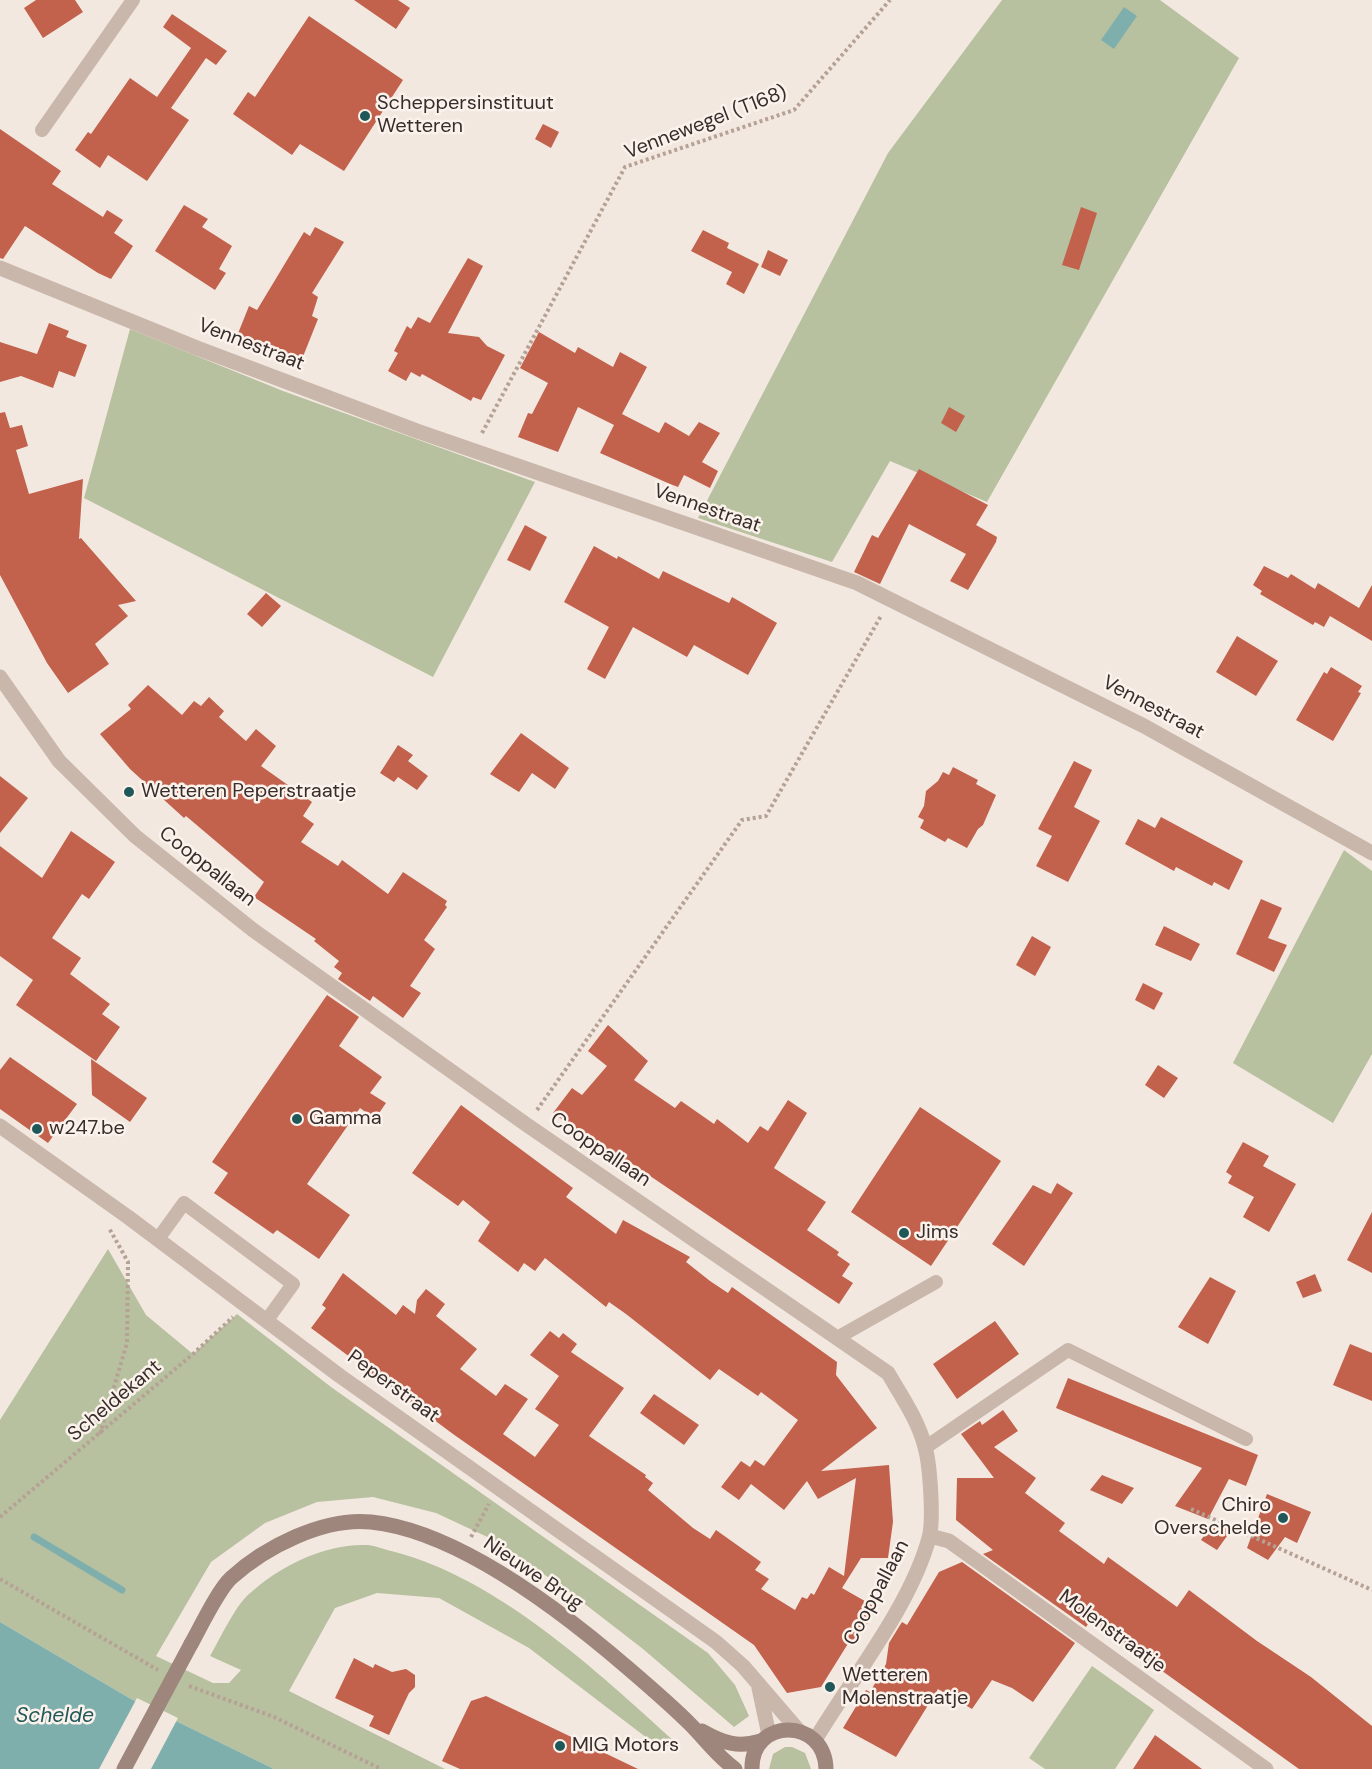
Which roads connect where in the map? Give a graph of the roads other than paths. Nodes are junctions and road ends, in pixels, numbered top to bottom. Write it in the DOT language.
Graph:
graph roads {
  1 [pos="133,0"];
  2 [pos="42,130"];
  3 [pos="0,268"];
  4 [pos="0,677"];
  5 [pos="1372,854"];
  6 [pos="0,1126"];
  7 [pos="158,1239"];
  8 [pos="936,1282"];
  9 [pos="267,1320"];
  10 [pos="837,1338"];
  11 [pos="1246,1438"];
  12 [pos="926,1447"];
  13 [pos="930,1536"];
  14 [pos="759,1685"];
  15 [pos="691,1724"];
  16 [pos="798,1730"];
  17 [pos="765,1738"];
  18 [pos="815,1740"];
  19 [pos="124,1769"];
  20 [pos="735,1769"];
  21 [pos="752,1769"];
  22 [pos="826,1769"];
  23 [pos="1266,1769"];
  1 -- 2 [label="lane"];
  3 -- 5 [label="street, Vennestraat"];
  4 -- 10 [label="street, Cooppallaan"];
  6 -- 7 [label="street, Peperstraat"];
  7 -- 9 [label="street, Peperstraat"];
  7 -- 9 [label="lane"];
  8 -- 10 [label="lane"];
  9 -- 14 [label="street, Peperstraat"];
  10 -- 12 [label="street, Cooppallaan"];
  11 -- 12 [label="lane"];
  12 -- 13 [label="street, Cooppallaan"];
  13 -- 18 [label="street, Cooppallaan"];
  13 -- 23 [label="street, Molenstraatje"];
  14 -- 16 [label="street, Peperstraat"];
  14 -- 17 [label="street"];
  15 -- 17 [label="main road, Nieuwe Brug"];
  15 -- 19 [label="main road, Nieuwe Brug, bridge"];
  15 -- 20 [label="main road, Nieuwe Brug"];
  16 -- 17 [label="main road, Nieuwe Brug"];
  16 -- 18 [label="main road"];
  17 -- 21 [label="main road"];
  18 -- 22 [label="main road"];
}
